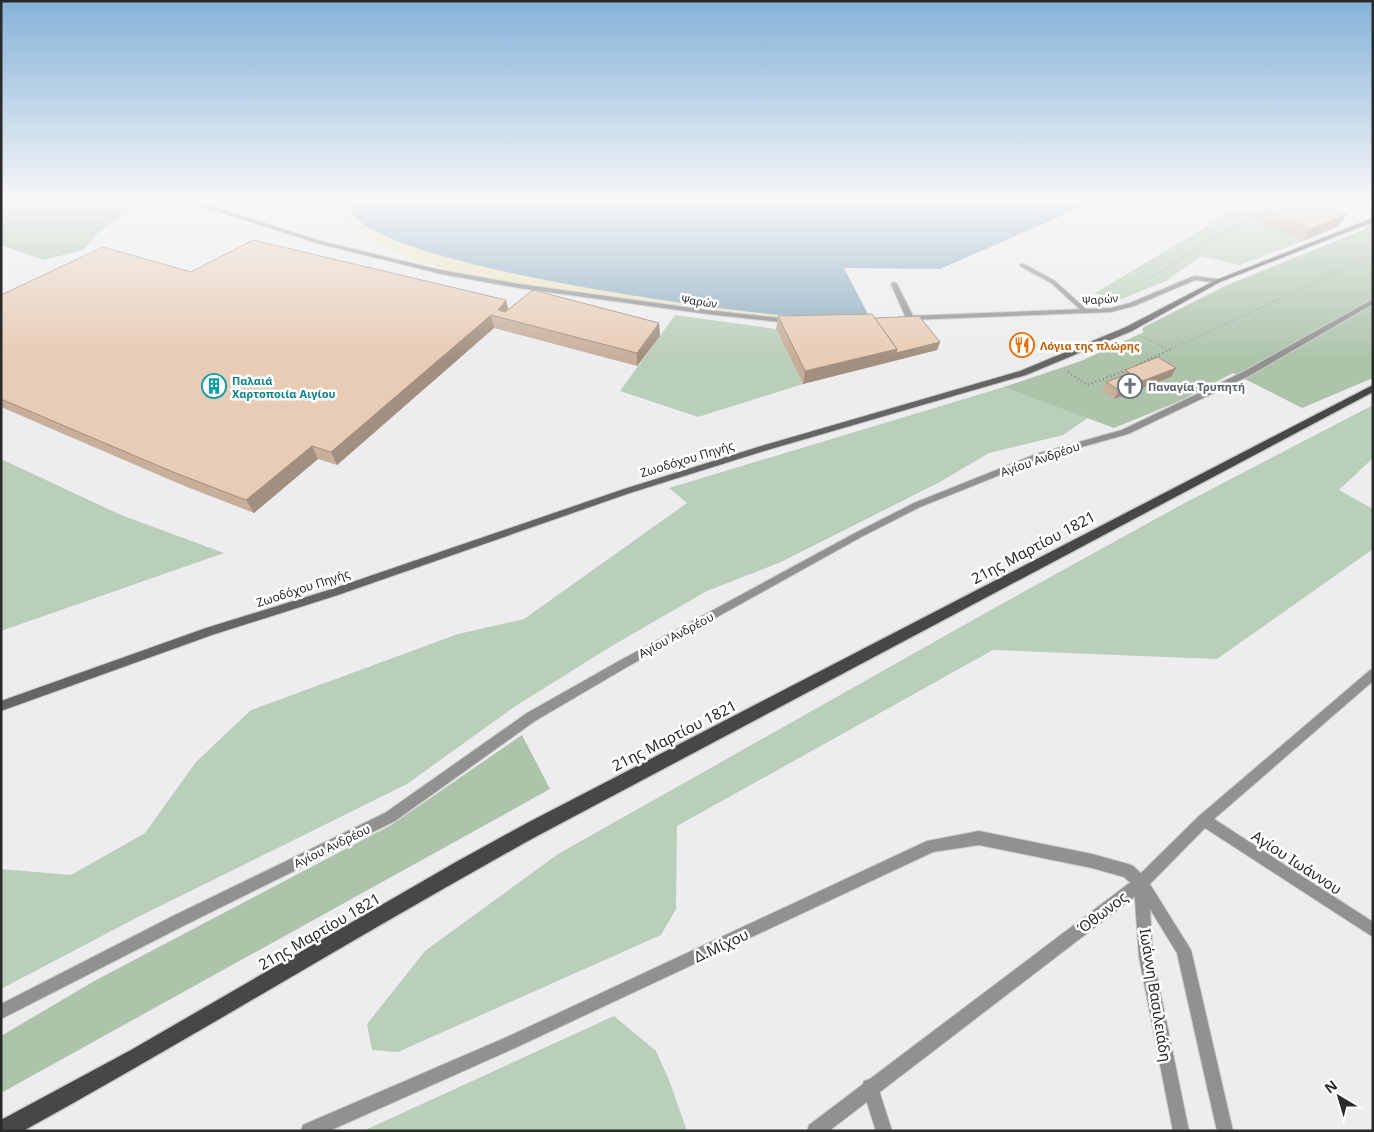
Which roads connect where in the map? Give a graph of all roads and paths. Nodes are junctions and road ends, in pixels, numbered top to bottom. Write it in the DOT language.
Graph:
graph roads {
  1 [pos="358,252"];
  2 [pos="1192,252"];
  3 [pos="1292,252"];
  4 [pos="1373,255"];
  5 [pos="1022,265"];
  6 [pos="1147,281"];
  7 [pos="1218,281"];
  8 [pos="894,284"];
  9 [pos="1373,301"];
  10 [pos="1085,311"];
  11 [pos="910,318"];
  12 [pos="901,319"];
  13 [pos="793,321"];
  14 [pos="1130,329"];
  15 [pos="1168,350"];
  16 [pos="1052,362"];
  17 [pos="1373,388"];
  18 [pos="1373,674"];
  19 [pos="1,706"];
  20 [pos="1204,820"];
  21 [pos="1141,883"];
  22 [pos="1373,930"];
  23 [pos="1,1012"];
  24 [pos="870,1088"];
  25 [pos="2,1131"];
  26 [pos="309,1131"];
  27 [pos="815,1131"];
  28 [pos="884,1131"];
  29 [pos="1181,1131"];
  30 [pos="1225,1131"];
  1 -- 13 [label="street, Ψαρών"];
  2 -- 6 [label="path"];
  3 -- 7 [label="main road, Ζωοδόχου Πηγής"];
  4 -- 15 [label="path"];
  5 -- 10 [label="street"];
  7 -- 10 [label="street, Ψαρών"];
  7 -- 14 [label="main road, Ζωοδόχου Πηγής"];
  8 -- 11 [label="street"];
  9 -- 23 [label="street, Αγίου Ανδρέου"];
  10 -- 11 [label="street, Ψαρών"];
  11 -- 12 [label="street, Ψαρών"];
  14 -- 15 [label="path"];
  14 -- 16 [label="main road, Ζωοδόχου Πηγής"];
  15 -- 16 [label="path"];
  16 -- 19 [label="main road, Ζωοδόχου Πηγής"];
  17 -- 25 [label="main road, 21ης Μαρτίου 1821"];
  18 -- 20 [label="street, Όθωνος"];
  20 -- 21 [label="street, Όθωνος"];
  20 -- 22 [label="street, Αγίου Ιωάννου"];
  21 -- 24 [label="street, Όθωνος"];
  21 -- 26 [label="street, Δ.Μίχου"];
  21 -- 29 [label="street, Ιωάννη Βασιλειάδη"];
  21 -- 30 [label="street, Ιωάννη Βασιλειάδη"];
  24 -- 27 [label="street, Όθωνος"];
  24 -- 28 [label="street"];
}
